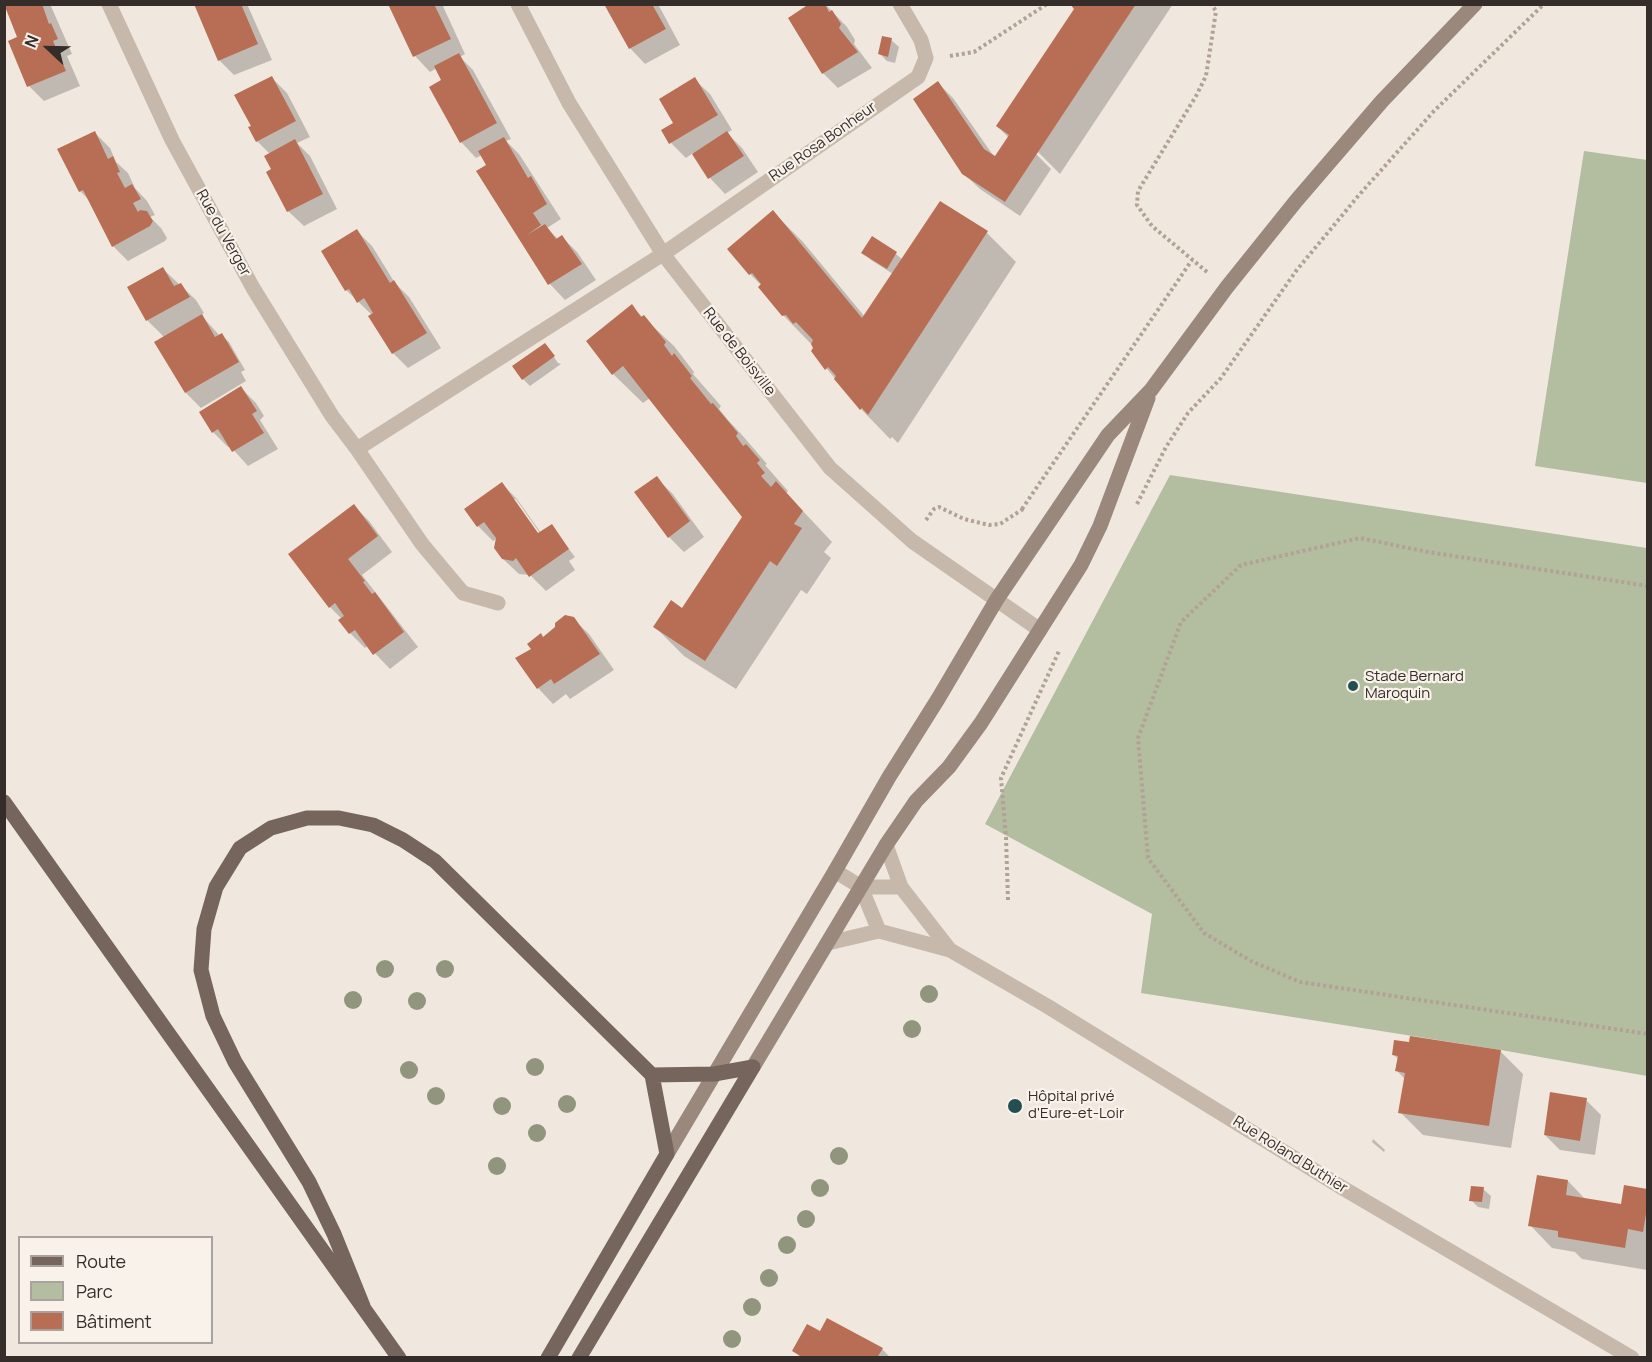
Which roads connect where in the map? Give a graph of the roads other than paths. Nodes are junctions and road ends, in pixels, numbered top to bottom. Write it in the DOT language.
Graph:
graph roads {
  1 [pos="109,4"];
  2 [pos="518,4"];
  3 [pos="900,4"];
  4 [pos="1475,4"];
  5 [pos="663,254"];
  6 [pos="1151,390"];
  7 [pos="357,449"];
  8 [pos="997,599"];
  9 [pos="498,603"];
  10 [pos="1040,630"];
  11 [pos="4,802"];
  12 [pos="886,845"];
  13 [pos="835,871"];
  14 [pos="861,887"];
  15 [pos="902,887"];
  16 [pos="879,931"];
  17 [pos="828,943"];
  18 [pos="950,950"];
  19 [pos="753,1067"];
  20 [pos="714,1074"];
  21 [pos="652,1076"];
  22 [pos="667,1154"];
  23 [pos="363,1306"];
  24 [pos="399,1358"];
  25 [pos="548,1358"];
  26 [pos="579,1358"];
  27 [pos="1632,1358"];
  1 -- 7 [label="street, Rue du Verger"];
  2 -- 5 [label="street, Rue de Boisville"];
  3 -- 5 [label="street, Rue Rosa Bonheur"];
  4 -- 6 [label="main road"];
  5 -- 7 [label="street"];
  5 -- 8 [label="street, Rue de Boisville"];
  6 -- 8 [label="main road"];
  6 -- 10 [label="main road"];
  7 -- 9 [label="street, Rue du Verger"];
  8 -- 10 [label="street, Rue de Boisville"];
  8 -- 13 [label="main road"];
  10 -- 12 [label="main road"];
  11 -- 23 [label="main road"];
  12 -- 14 [label="main road"];
  12 -- 15 [label="street, Rue Roland Buthier"];
  13 -- 14 [label="street"];
  13 -- 20 [label="main road"];
  14 -- 15 [label="street"];
  14 -- 16 [label="street"];
  14 -- 17 [label="main road"];
  15 -- 18 [label="street, Rue Roland Buthier"];
  16 -- 17 [label="street"];
  16 -- 18 [label="street, Rue Roland Buthier"];
  17 -- 19 [label="main road"];
  18 -- 27 [label="street, Rue Roland Buthier"];
  19 -- 20 [label="main road"];
  19 -- 26 [label="main road"];
  20 -- 21 [label="main road"];
  20 -- 22 [label="main road"];
  21 -- 22 [label="main road"];
  21 -- 23 [label="main road"];
  22 -- 25 [label="main road"];
  23 -- 24 [label="main road"];
}
